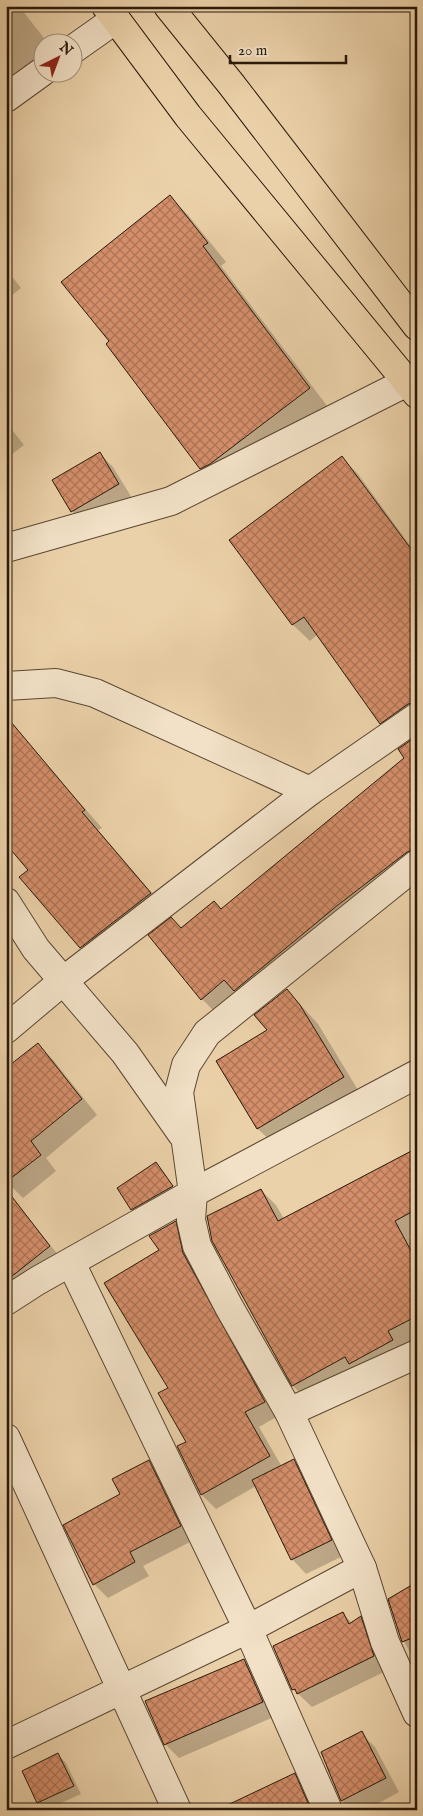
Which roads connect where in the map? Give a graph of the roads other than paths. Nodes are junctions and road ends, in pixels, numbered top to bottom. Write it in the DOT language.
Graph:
graph roads {
  1 [pos="168,6"];
  2 [pos="111,13"];
  3 [pos="82,41"];
  4 [pos="32,79"];
  5 [pos="6,98"];
  6 [pos="417,326"];
  7 [pos="412,388"];
  8 [pos="6,548"];
  9 [pos="6,686"];
  10 [pos="417,717"];
  11 [pos="310,791"];
  12 [pos="417,864"];
  13 [pos="6,902"];
  14 [pos="63,981"];
  15 [pos="6,1029"];
  16 [pos="417,1074"];
  17 [pos="185,1139"];
  18 [pos="193,1194"];
  19 [pos="70,1263"];
  20 [pos="6,1301"];
  21 [pos="417,1354"];
  22 [pos="289,1412"];
  23 [pos="6,1438"];
  24 [pos="362,1568"];
  25 [pos="248,1629"];
  26 [pos="124,1690"];
  27 [pos="417,1713"];
  28 [pos="6,1745"];
  29 [pos="176,1810"];
  30 [pos="328,1810"];
  1 -- 6 [label="highway"];
  2 -- 3 [label="street"];
  2 -- 7 [label="highway"];
  4 -- 5 [label="street"];
  7 -- 8 [label="street"];
  9 -- 11 [label="street"];
  10 -- 11 [label="street"];
  11 -- 14 [label="street"];
  12 -- 17 [label="street"];
  13 -- 14 [label="street"];
  14 -- 15 [label="street"];
  14 -- 17 [label="street"];
  16 -- 18 [label="street"];
  17 -- 18 [label="street"];
  18 -- 19 [label="street"];
  18 -- 22 [label="street"];
  19 -- 20 [label="street"];
  19 -- 25 [label="street"];
  21 -- 22 [label="street"];
  22 -- 24 [label="street"];
  23 -- 26 [label="street"];
  24 -- 25 [label="street"];
  24 -- 27 [label="street"];
  25 -- 26 [label="street"];
  25 -- 30 [label="street"];
  26 -- 28 [label="street"];
  26 -- 29 [label="street"];
}
